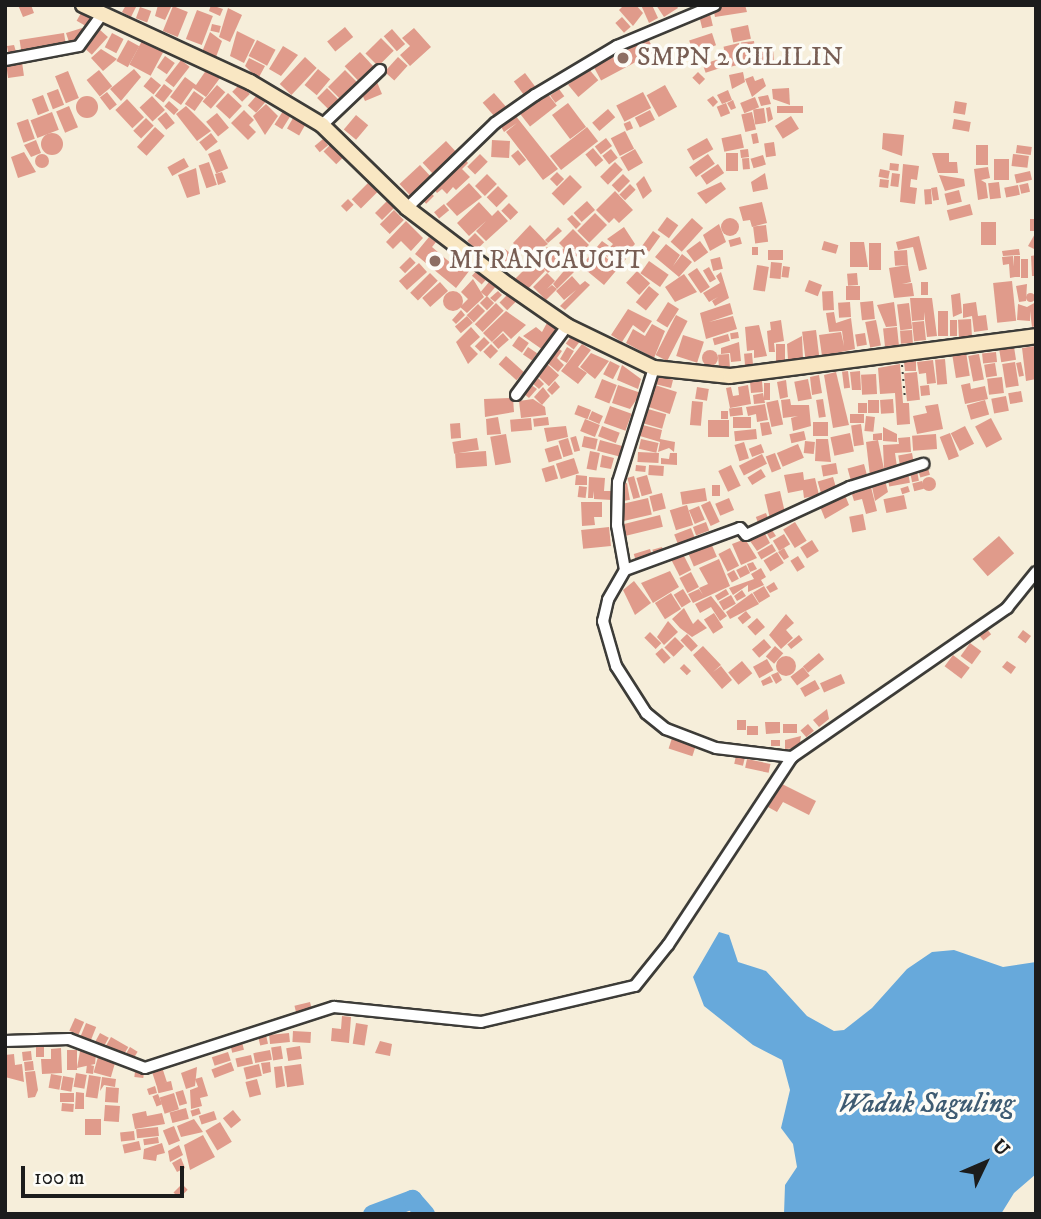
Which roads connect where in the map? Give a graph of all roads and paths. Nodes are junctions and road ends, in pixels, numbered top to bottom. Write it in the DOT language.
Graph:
graph roads {
  1 [pos="83,5"];
  2 [pos="715,5"];
  3 [pos="101,16"];
  4 [pos="5,60"];
  5 [pos="380,70"];
  6 [pos="322,125"];
  7 [pos="407,208"];
  8 [pos="567,326"];
  9 [pos="1036,336"];
  10 [pos="900,354"];
  11 [pos="654,368"];
  12 [pos="516,395"];
  13 [pos="905,400"];
  14 [pos="923,464"];
  15 [pos="625,570"];
  16 [pos="1036,572"];
  17 [pos="792,757"];
  18 [pos="5,1041"];
  1 -- 3 [label="main road"];
  2 -- 7 [label="street"];
  3 -- 4 [label="street"];
  3 -- 6 [label="main road"];
  5 -- 6 [label="street"];
  6 -- 7 [label="main road"];
  7 -- 8 [label="main road"];
  8 -- 11 [label="main road"];
  8 -- 12 [label="street"];
  9 -- 10 [label="main road"];
  10 -- 11 [label="main road"];
  10 -- 13 [label="path"];
  11 -- 15 [label="street"];
  14 -- 15 [label="street"];
  15 -- 17 [label="street"];
  16 -- 17 [label="street"];
  17 -- 18 [label="street"];
}
